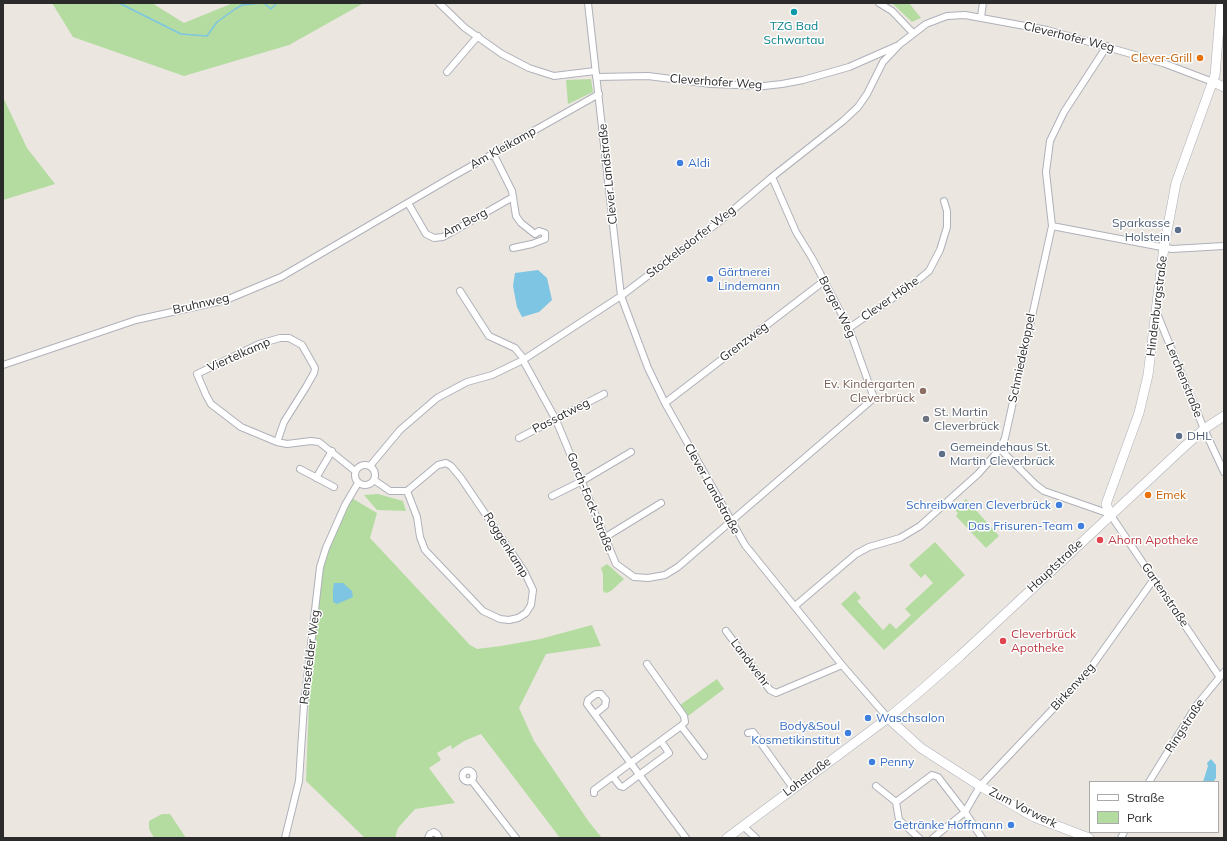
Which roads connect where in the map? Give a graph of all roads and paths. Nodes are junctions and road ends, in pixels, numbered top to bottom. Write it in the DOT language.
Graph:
graph roads {
  1 [pos="439,3"];
  2 [pos="588,3"];
  3 [pos="879,3"];
  4 [pos="983,3"];
  5 [pos="1221,3"];
  6 [pos="981,17"];
  7 [pos="913,33"];
  8 [pos="478,36"];
  9 [pos="900,44"];
  10 [pos="1107,46"];
  11 [pos="447,72"];
  12 [pos="596,74"];
  13 [pos="1213,82"];
  14 [pos="1224,87"];
  15 [pos="599,94"];
  16 [pos="492,153"];
  17 [pos="772,177"];
  18 [pos="513,197"];
  19 [pos="944,201"];
  20 [pos="408,203"];
  21 [pos="1052,226"];
  22 [pos="535,234"];
  23 [pos="537,241"];
  24 [pos="1224,246"];
  25 [pos="513,248"];
  26 [pos="1164,248"];
  27 [pos="824,281"];
  28 [pos="460,291"];
  29 [pos="621,296"];
  30 [pos="1156,310"];
  31 [pos="849,328"];
  32 [pos="524,359"];
  33 [pos="3,365"];
  34 [pos="604,394"];
  35 [pos="665,403"];
  36 [pos="1224,416"];
  37 [pos="556,420"];
  38 [pos="1204,430"];
  39 [pos="519,438"];
  40 [pos="277,442"];
  41 [pos="1000,449"];
  42 [pos="332,451"];
  43 [pos="630,452"];
  44 [pos="370,466"];
  45 [pos="300,469"];
  46 [pos="355,471"];
  47 [pos="1224,472"];
  48 [pos="316,478"];
  49 [pos="374,480"];
  50 [pos="582,481"];
  51 [pos="358,483"];
  52 [pos="334,488"];
  53 [pos="407,491"];
  54 [pos="552,496"];
  55 [pos="661,503"];
  56 [pos="1110,514"];
  57 [pos="730,522"];
  58 [pos="604,538"];
  59 [pos="1154,579"];
  60 [pos="795,606"];
  61 [pos="726,630"];
  62 [pos="647,664"];
  63 [pos="842,665"];
  64 [pos="1222,674"];
  65 [pos="595,714"];
  66 [pos="888,718"];
  67 [pos="681,726"];
  68 [pos="748,733"];
  69 [pos="661,741"];
  70 [pos="704,756"];
  71 [pos="631,764"];
  72 [pos="639,775"];
  73 [pos="613,777"];
  74 [pos="472,780"];
  75 [pos="1150,781"];
  76 [pos="876,786"];
  77 [pos="980,786"];
  78 [pos="793,788"];
  79 [pos="594,793"];
  80 [pos="896,802"];
  81 [pos="965,812"];
  82 [pos="743,826"];
  83 [pos="285,838"];
  84 [pos="428,838"];
  85 [pos="439,838"];
  86 [pos="516,838"];
  87 [pos="686,838"];
  88 [pos="727,838"];
  89 [pos="756,838"];
  90 [pos="919,838"];
  91 [pos="933,838"];
  92 [pos="982,838"];
  93 [pos="1089,838"];
  1 -- 8 [label="street, Cleverhofer Weg"];
  2 -- 12 [label="street, Clever Landstraße"];
  3 -- 7 [label="street"];
  4 -- 6 [label="street"];
  5 -- 13 [label="street, Hindenburgstraße"];
  6 -- 7 [label="street, Stockelsdorfer Weg"];
  6 -- 10 [label="street, Cleverhofer Weg"];
  7 -- 9 [label="street, Stockelsdorfer Weg"];
  8 -- 11 [label="street"];
  8 -- 12 [label="street, Cleverhofer Weg"];
  9 -- 12 [label="street, Cleverhofer Weg"];
  9 -- 17 [label="street, Stockelsdorfer Weg"];
  10 -- 13 [label="street, Cleverhofer Weg"];
  10 -- 21 [label="street, Schmiedekoppel"];
  12 -- 15 [label="street, Clever Landstraße"];
  13 -- 14 [label="street, Cleverhofer Weg"];
  13 -- 26 [label="street, Hindenburgstraße"];
  15 -- 16 [label="street, Am Kleikamp"];
  15 -- 29 [label="street, Clever Landstraße"];
  16 -- 18 [label="street"];
  16 -- 20 [label="street, Am Kleikamp"];
  17 -- 27 [label="street, Barger Weg"];
  17 -- 29 [label="street, Stockelsdorfer Weg"];
  18 -- 20 [label="street, Am Berg"];
  18 -- 22 [label="street"];
  19 -- 31 [label="street, Clever Höhe"];
  20 -- 33 [label="street, Bruhnweg"];
  21 -- 26 [label="street"];
  21 -- 41 [label="street, Schmiedekoppel"];
  22 -- 23 [label="street"];
  22 -- 23 [label="street"];
  23 -- 25 [label="street"];
  24 -- 26 [label="street"];
  26 -- 30 [label="street, Hindenburgstraße"];
  27 -- 31 [label="street, Barger Weg"];
  27 -- 35 [label="street, Grenzweg"];
  28 -- 32 [label="street, Gorch-Fock-Straße"];
  29 -- 32 [label="street, Stockelsdorfer Weg"];
  29 -- 35 [label="street, Clever Landstraße"];
  30 -- 38 [label="street, Lerchenstraße"];
  30 -- 56 [label="street, Hindenburgstraße"];
  31 -- 57 [label="street, Barger Weg"];
  32 -- 37 [label="street, Gorch-Fock-Straße"];
  32 -- 44 [label="street, Stockelsdorfer Weg"];
  34 -- 37 [label="street, Passatweg"];
  35 -- 57 [label="street, Clever Landstraße"];
  36 -- 38 [label="street, Hauptstraße"];
  37 -- 39 [label="street, Passatweg"];
  37 -- 50 [label="street, Gorch-Fock-Straße"];
  38 -- 47 [label="street, Lerchenstraße"];
  38 -- 56 [label="street, Hauptstraße"];
  40 -- 40 [label="street, Viertelkamp"];
  40 -- 42 [label="street, Viertelkamp"];
  41 -- 56 [label="street"];
  41 -- 60 [label="street, Schmiedekoppel"];
  42 -- 46 [label="street, Viertelkamp"];
  42 -- 48 [label="street"];
  43 -- 50 [label="street"];
  44 -- 46 [label="street"];
  44 -- 49 [label="street"];
  45 -- 48 [label="street"];
  46 -- 51 [label="street"];
  48 -- 52 [label="street"];
  49 -- 51 [label="street"];
  49 -- 53 [label="street"];
  50 -- 54 [label="street"];
  50 -- 58 [label="street, Gorch-Fock-Straße"];
  51 -- 83 [label="street, Rensefelder Weg"];
  53 -- 53 [label="street, Roggenkamp"];
  55 -- 58 [label="street"];
  56 -- 59 [label="street, Gartenstraße"];
  56 -- 66 [label="street, Hauptstraße"];
  57 -- 58 [label="street, Gorch-Fock-Straße"];
  57 -- 60 [label="street, Clever Landstraße"];
  59 -- 64 [label="street, Gartenstraße"];
  59 -- 77 [label="street, Birkenweg"];
  60 -- 63 [label="street, Clever Landstraße"];
  61 -- 63 [label="street, Landwehr"];
  62 -- 67 [label="street"];
  63 -- 66 [label="street, Clever Landstraße"];
  64 -- 75 [label="street, Ringstraße"];
  65 -- 71 [label="street"];
  66 -- 77 [label="street, Clever Landstraße"];
  66 -- 78 [label="street, Lohstraße"];
  67 -- 69 [label="street"];
  67 -- 70 [label="street"];
  68 -- 78 [label="street"];
  69 -- 71 [label="street"];
  69 -- 72 [label="street"];
  71 -- 72 [label="street"];
  71 -- 73 [label="street"];
  72 -- 73 [label="street"];
  72 -- 87 [label="street"];
  73 -- 79 [label="street"];
  74 -- 86 [label="street"];
  76 -- 80 [label="street"];
  77 -- 81 [label="street"];
  77 -- 93 [label="street, Zum Vorwerk"];
  78 -- 82 [label="street, Lohstraße"];
  80 -- 81 [label="street"];
  80 -- 90 [label="street"];
  81 -- 91 [label="street"];
  81 -- 92 [label="street"];
  82 -- 88 [label="street, Lohstraße"];
  82 -- 89 [label="street"];
  84 -- 85 [label="street"];
}
